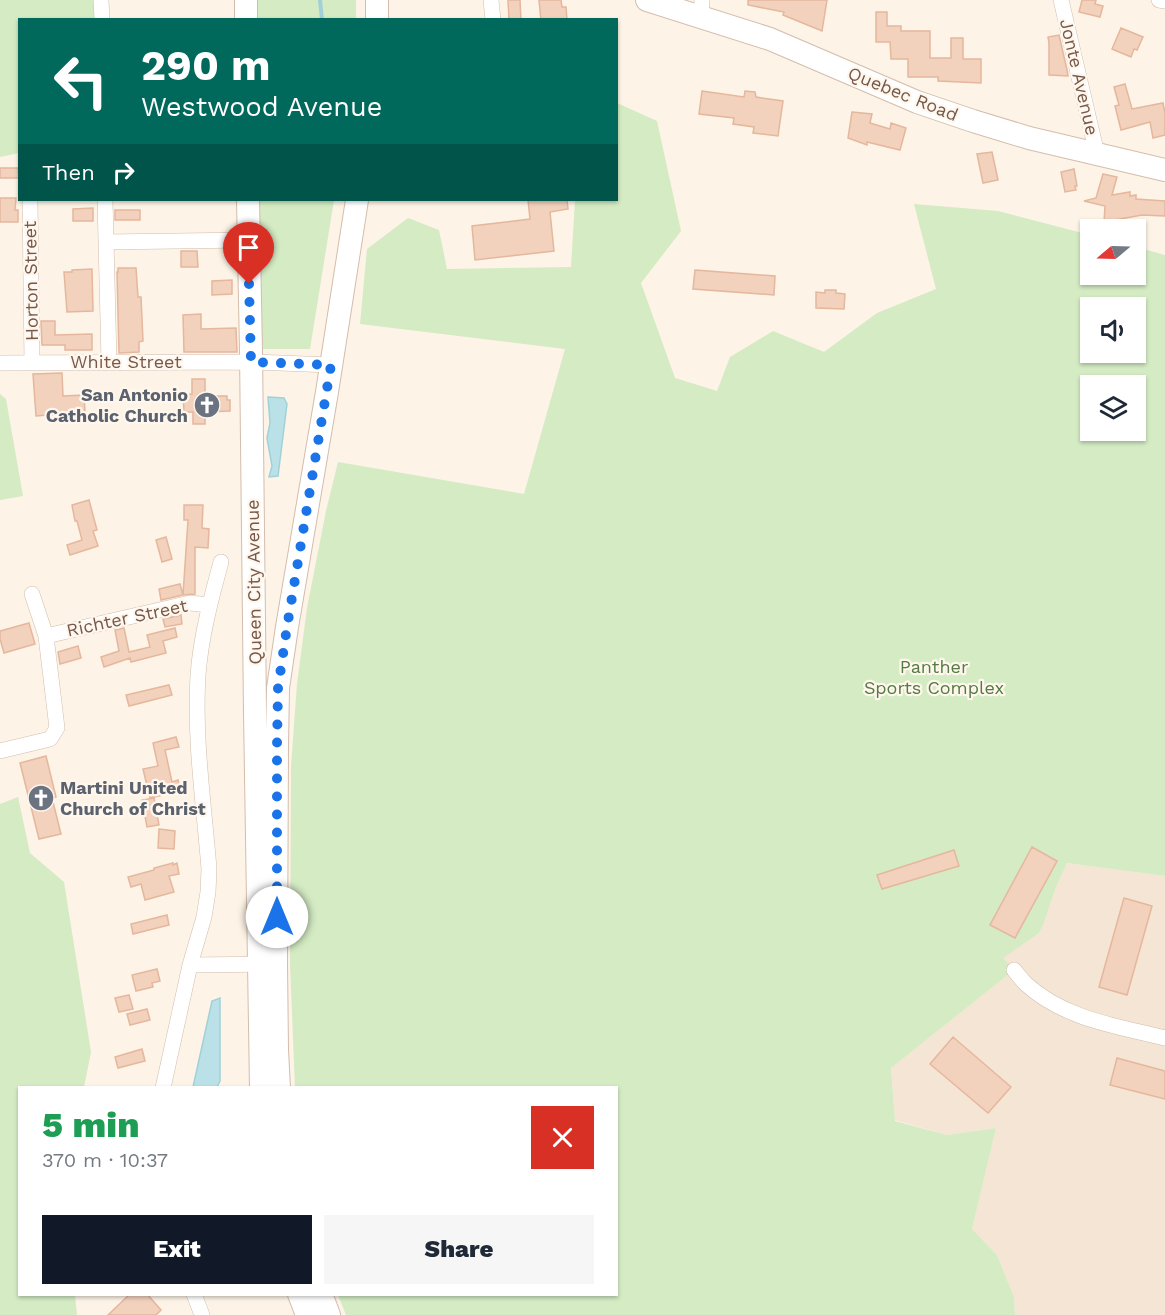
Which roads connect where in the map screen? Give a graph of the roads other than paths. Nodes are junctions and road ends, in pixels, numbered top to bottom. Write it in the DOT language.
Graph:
graph roads {
  1 [pos="101,0"];
  2 [pos="246,0"];
  3 [pos="377,0"];
  4 [pos="491,0"];
  5 [pos="647,0"];
  6 [pos="1061,0"];
  7 [pos="1159,0"];
  8 [pos="1165,2"];
  9 [pos="702,8"];
  10 [pos="102,18"];
  11 [pos="246,18"];
  12 [pos="377,18"];
  13 [pos="493,18"];
  14 [pos="1097,154"];
  15 [pos="1165,170"];
  16 [pos="30,201"];
  17 [pos="105,201"];
  18 [pos="248,201"];
  19 [pos="357,201"];
  20 [pos="248,240"];
  21 [pos="106,242"];
  22 [pos="32,362"];
  23 [pos="108,362"];
  24 [pos="251,362"];
  25 [pos="0,363"];
  26 [pos="331,365"];
  27 [pos="220,562"];
  28 [pos="32,594"];
  29 [pos="209,605"];
  30 [pos="46,636"];
  31 [pos="0,751"];
  32 [pos="267,964"];
  33 [pos="190,965"];
  34 [pos="1014,970"];
  35 [pos="1165,1038"];
  36 [pos="163,1086"];
  37 [pos="261,1086"];
  38 [pos="279,1086"];
  39 [pos="195,1296"];
  40 [pos="301,1296"];
  41 [pos="322,1296"];
  42 [pos="202,1315"];
  43 [pos="307,1315"];
  44 [pos="329,1315"];
  1 -- 10 [label="street"];
  2 -- 11 [label="main road"];
  3 -- 12 [label="main road"];
  4 -- 13 [label="street"];
  5 -- 9 [label="main road, Quebec Road"];
  6 -- 14 [label="street, Jonte Avenue"];
  7 -- 8 [label="street"];
  9 -- 14 [label="main road, Quebec Road"];
  14 -- 15 [label="main road, Quebec Road"];
  16 -- 22 [label="street, Horton Street"];
  17 -- 21 [label="street"];
  18 -- 20 [label="main road, Queen City Avenue"];
  19 -- 26 [label="main road"];
  20 -- 21 [label="street"];
  20 -- 24 [label="main road, Queen City Avenue"];
  21 -- 23 [label="street"];
  22 -- 23 [label="street, White Street"];
  22 -- 25 [label="street, White Street"];
  23 -- 24 [label="street, White Street"];
  24 -- 26 [label="street, White Street"];
  24 -- 32 [label="main road, Queen City Avenue"];
  26 -- 32 [label="main road"];
  27 -- 29 [label="street, Queen City Avenue"];
  28 -- 30 [label="street"];
  29 -- 30 [label="street, Richter Street"];
  29 -- 33 [label="street, Queen City Avenue"];
  30 -- 31 [label="street"];
  32 -- 33 [label="street"];
  32 -- 37 [label="main road"];
  32 -- 38 [label="main road"];
  33 -- 36 [label="street, Queen City Avenue"];
  34 -- 35 [label="street"];
  39 -- 42 [label="street"];
  40 -- 43 [label="main road"];
  41 -- 44 [label="main road"];
}
